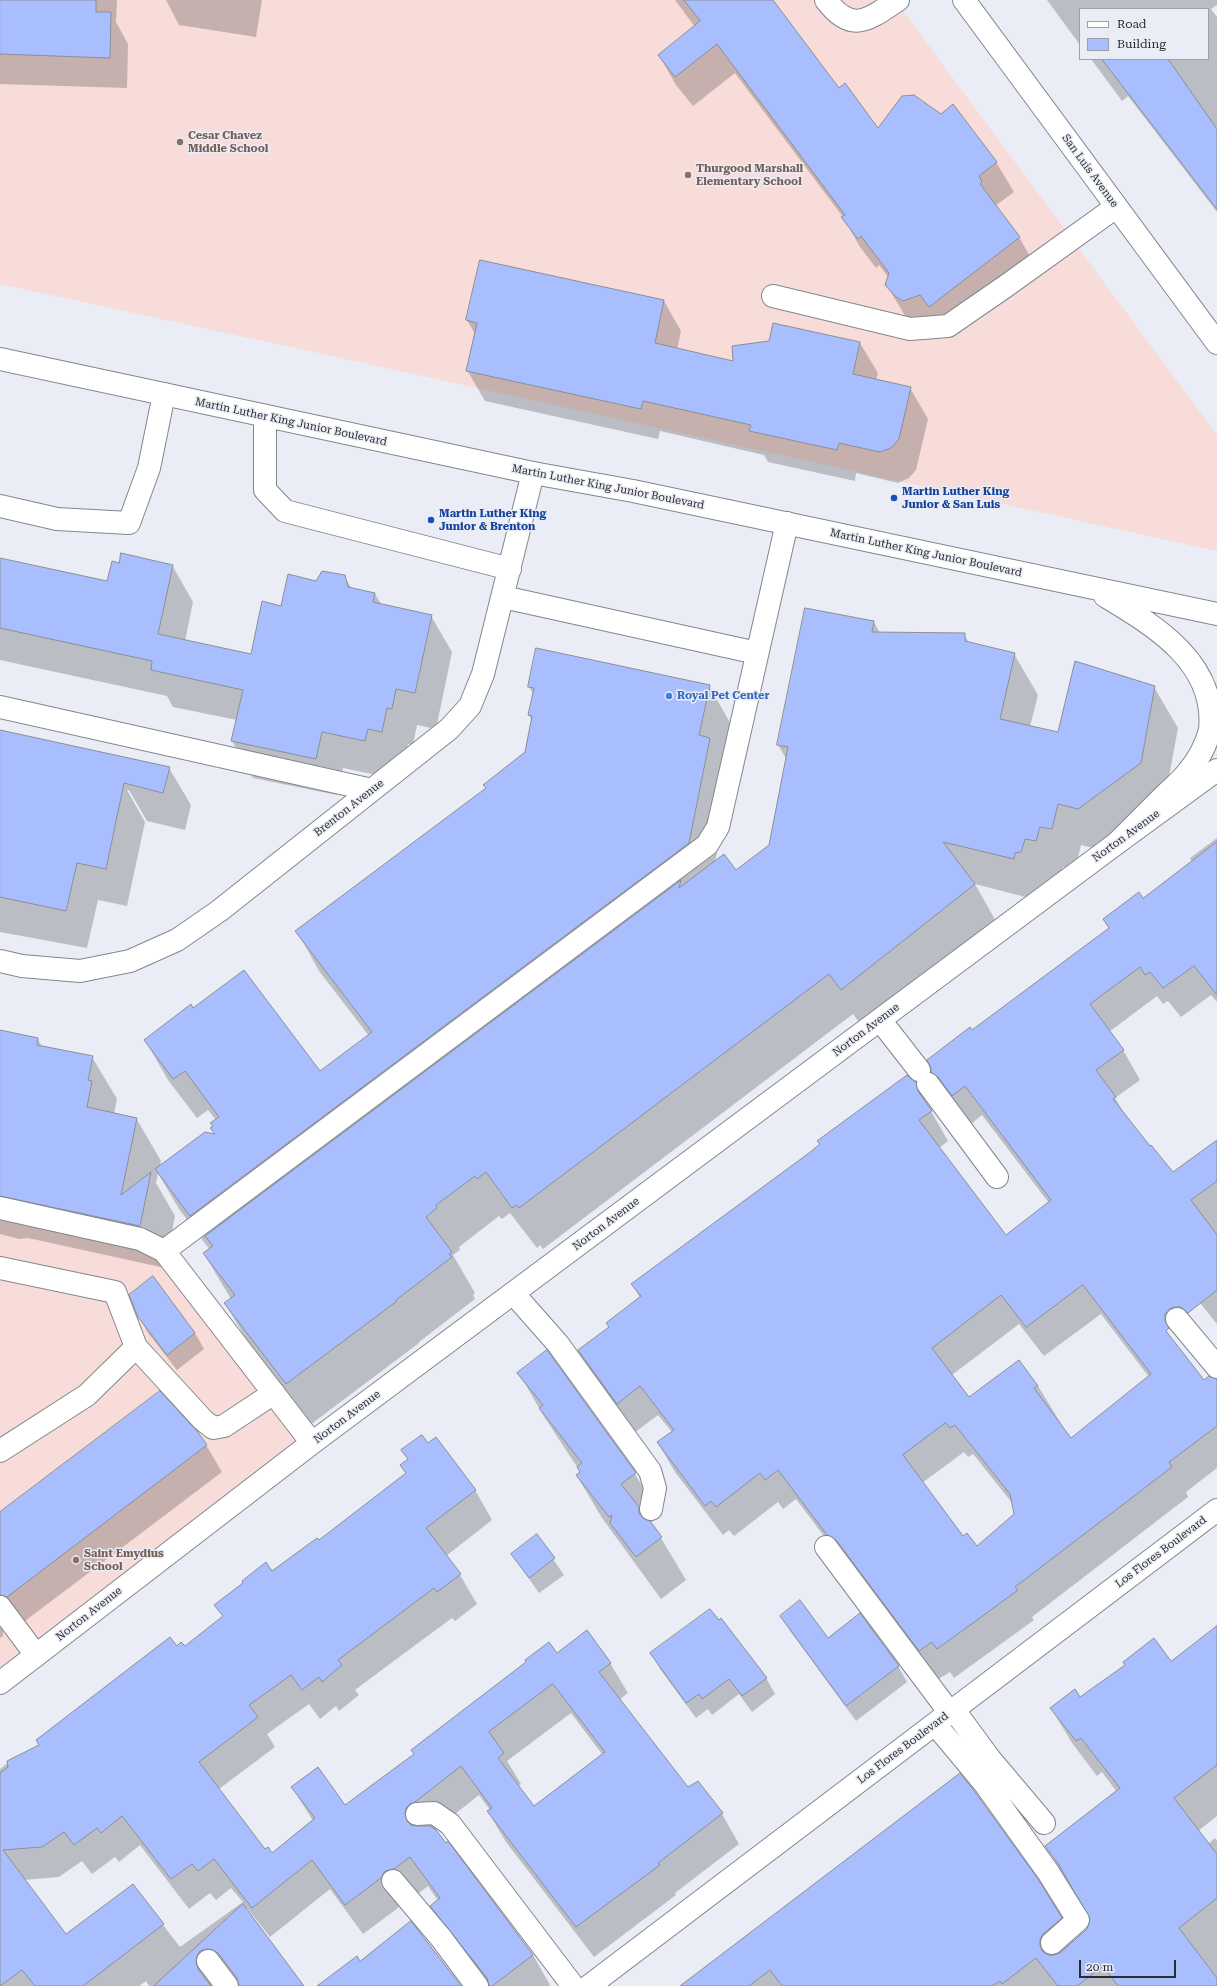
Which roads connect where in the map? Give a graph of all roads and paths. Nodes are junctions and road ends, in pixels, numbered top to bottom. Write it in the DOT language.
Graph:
graph roads {
  1 [pos="826,0"];
  2 [pos="898,0"];
  3 [pos="964,0"];
  4 [pos="1116,207"];
  5 [pos="773,296"];
  6 [pos="1217,343"];
  7 [pos="0,360"];
  8 [pos="164,394"];
  9 [pos="265,416"];
  10 [pos="533,474"];
  11 [pos="0,506"];
  12 [pos="787,523"];
  13 [pos="510,569"];
  14 [pos="1090,587"];
  15 [pos="502,597"];
  16 [pos="1217,601"];
  17 [pos="1190,608"];
  18 [pos="1217,614"];
  19 [pos="757,653"];
  20 [pos="0,707"];
  21 [pos="1217,770"];
  22 [pos="372,790"];
  23 [pos="1117,842"];
  24 [pos="0,961"];
  25 [pos="880,1020"];
  26 [pos="997,1177"];
  27 [pos="0,1208"];
  28 [pos="164,1251"];
  29 [pos="0,1268"];
  30 [pos="513,1293"];
  31 [pos="1177,1319"];
  32 [pos="136,1347"];
  33 [pos="1217,1367"];
  34 [pos="274,1393"];
  35 [pos="312,1443"];
  36 [pos="2,1447"];
  37 [pos="651,1508"];
  38 [pos="1217,1510"];
  39 [pos="826,1547"];
  40 [pos="0,1607"];
  41 [pos="36,1655"];
  42 [pos="0,1683"];
  43 [pos="946,1716"];
  44 [pos="417,1814"];
  45 [pos="1044,1822"];
  46 [pos="393,1881"];
  47 [pos="1052,1943"];
  48 [pos="208,1961"];
  49 [pos="227,1986"];
  50 [pos="477,1986"];
  51 [pos="574,1986"];
  52 [pos="589,1986"];
  1 -- 2 [label="street"];
  3 -- 4 [label="street, San Luis Avenue"];
  4 -- 5 [label="street"];
  4 -- 6 [label="street, San Luis Avenue"];
  7 -- 8 [label="street, Martin Luther King Junior Boulevard"];
  8 -- 9 [label="street, Martin Luther King Junior Boulevard"];
  8 -- 11 [label="street"];
  9 -- 10 [label="street, Martin Luther King Junior Boulevard"];
  9 -- 13 [label="street"];
  10 -- 12 [label="street, Martin Luther King Junior Boulevard"];
  10 -- 13 [label="street, Brenton Avenue"];
  12 -- 14 [label="street, Martin Luther King Junior Boulevard"];
  12 -- 19 [label="street"];
  13 -- 15 [label="street, Brenton Avenue"];
  14 -- 17 [label="street, Martin Luther King Junior Boulevard"];
  14 -- 23 [label="street"];
  15 -- 19 [label="street"];
  15 -- 22 [label="street, Brenton Avenue"];
  16 -- 17 [label="street"];
  17 -- 18 [label="street, Martin Luther King Junior Boulevard"];
  19 -- 28 [label="street"];
  20 -- 22 [label="street"];
  21 -- 23 [label="street, Norton Avenue"];
  22 -- 24 [label="street, Brenton Avenue"];
  23 -- 25 [label="street, Norton Avenue"];
  25 -- 26 [label="street"];
  25 -- 30 [label="street, Norton Avenue"];
  27 -- 28 [label="street"];
  28 -- 34 [label="street"];
  29 -- 32 [label="street"];
  30 -- 35 [label="street, Norton Avenue"];
  30 -- 37 [label="street"];
  31 -- 33 [label="street"];
  32 -- 34 [label="street"];
  32 -- 36 [label="street"];
  34 -- 35 [label="street"];
  35 -- 41 [label="street, Norton Avenue"];
  38 -- 43 [label="street, Los Flores Boulevard"];
  39 -- 43 [label="street"];
  40 -- 41 [label="street"];
  41 -- 42 [label="street, Norton Avenue"];
  43 -- 45 [label="street"];
  43 -- 47 [label="street"];
  43 -- 52 [label="street, Los Flores Boulevard"];
  44 -- 51 [label="street"];
  46 -- 50 [label="street"];
  48 -- 49 [label="street"];
}
